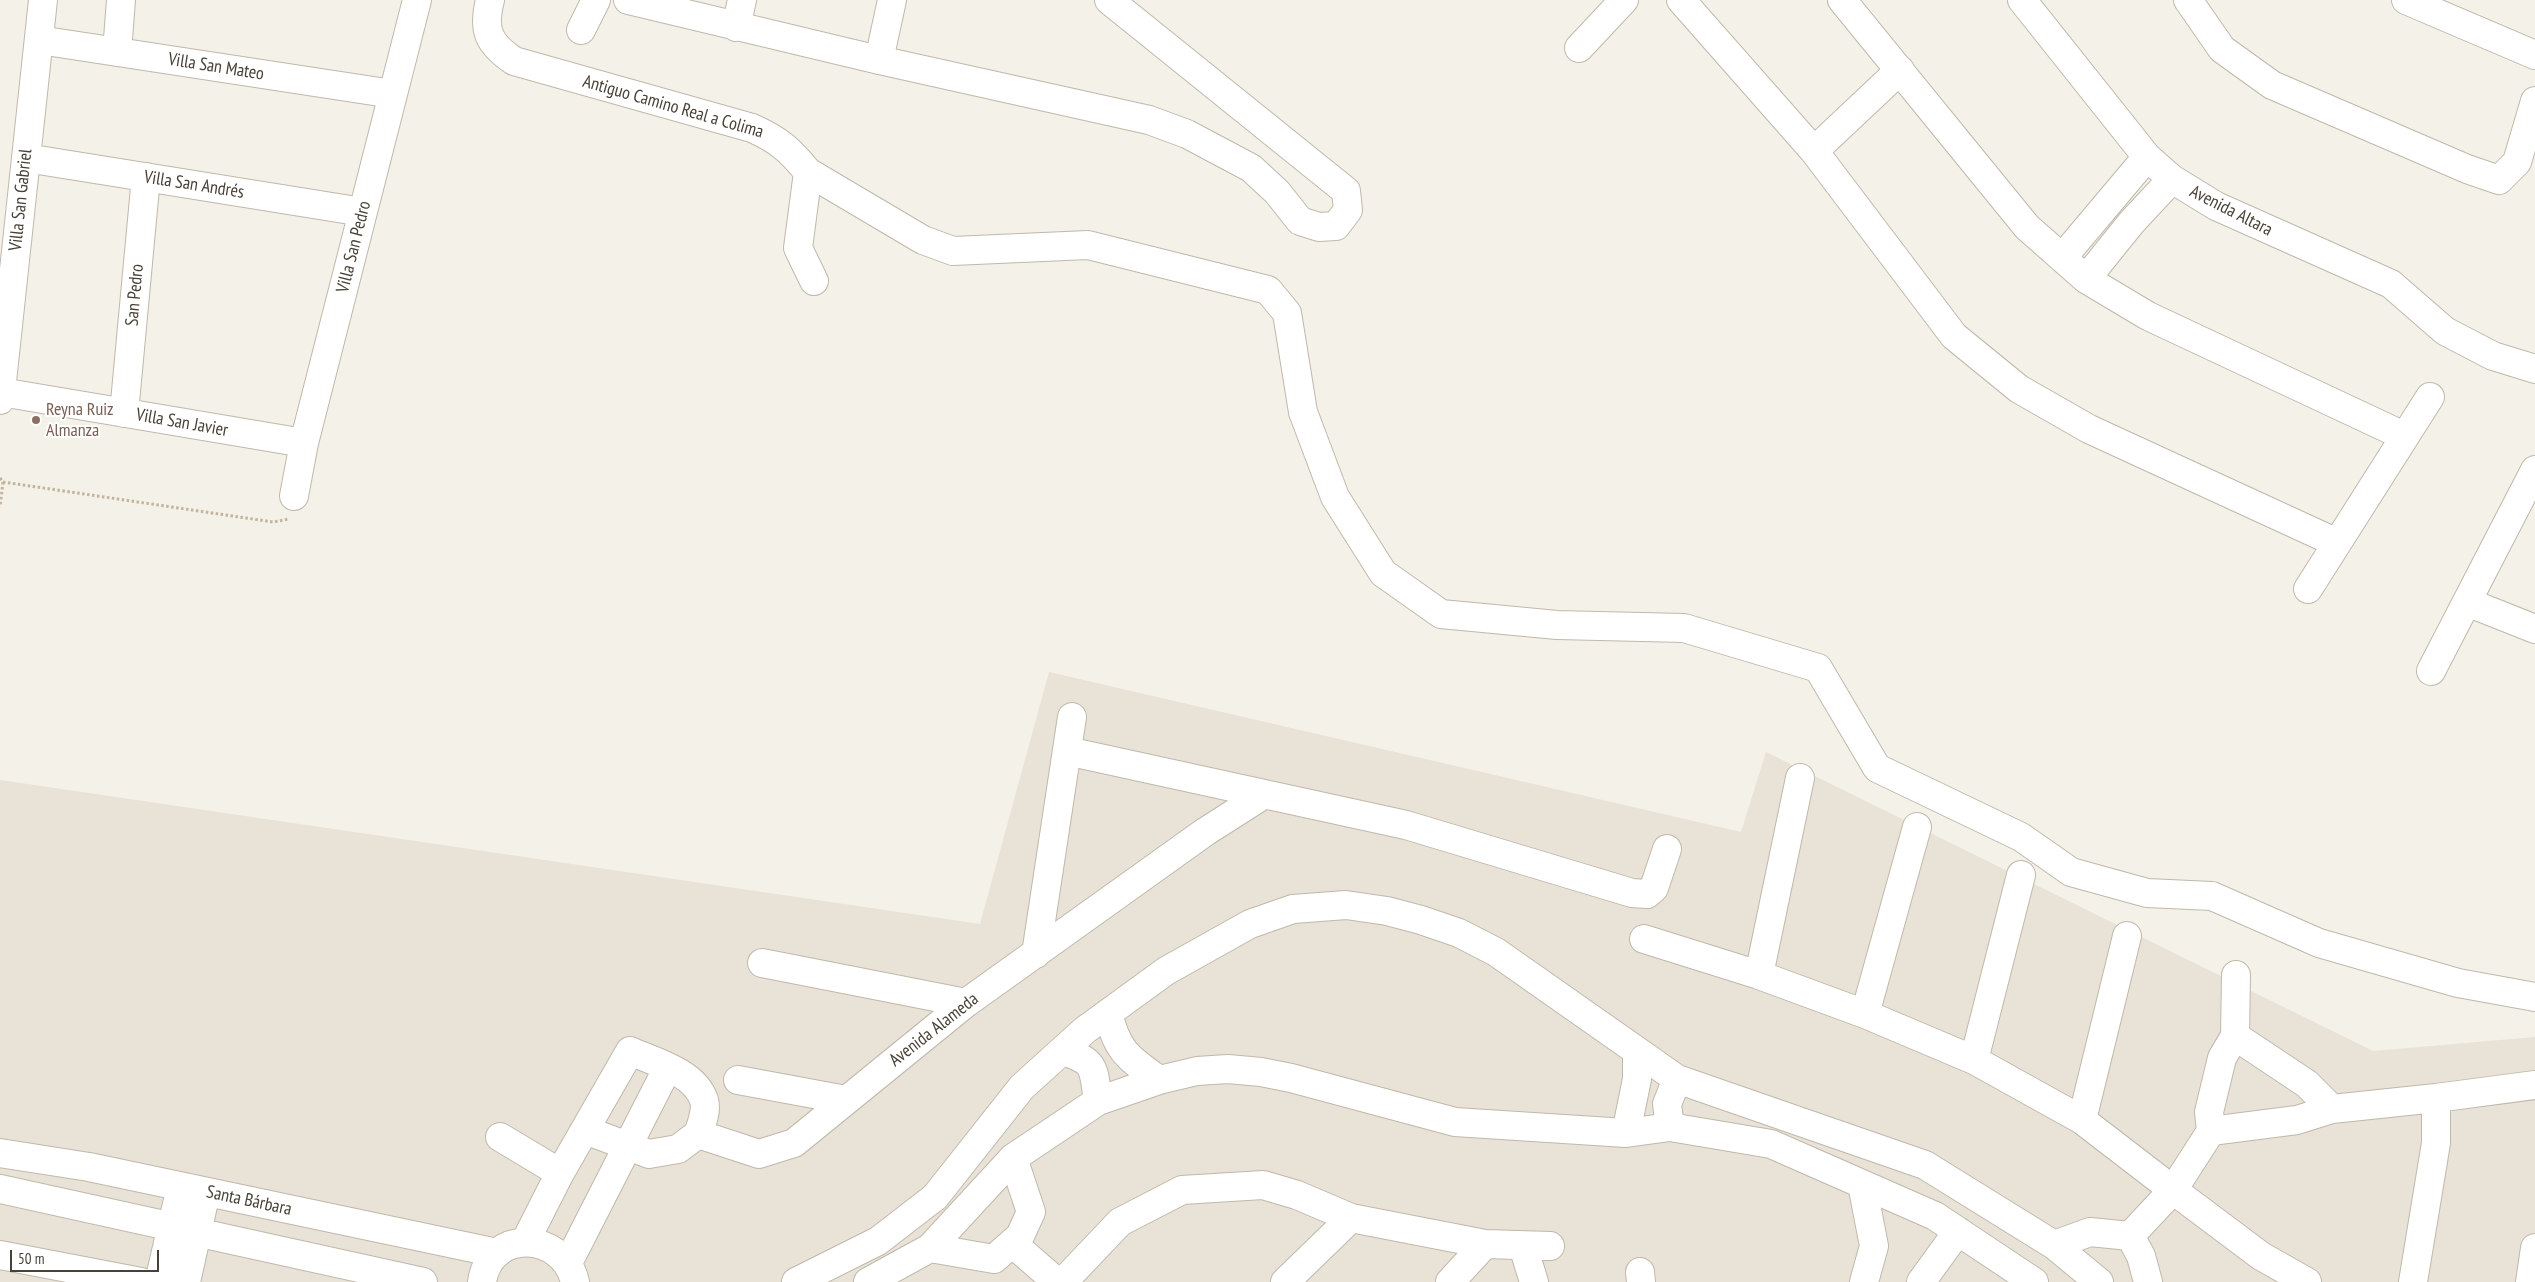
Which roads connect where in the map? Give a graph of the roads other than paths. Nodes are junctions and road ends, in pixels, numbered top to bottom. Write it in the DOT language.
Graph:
graph roads {
  1 [pos="43,0"];
  2 [pos="121,0"];
  3 [pos="417,0"];
  4 [pos="490,0"];
  5 [pos="596,0"];
  6 [pos="628,0"];
  7 [pos="742,0"];
  8 [pos="892,0"];
  9 [pos="1109,0"];
  10 [pos="1624,0"];
  11 [pos="1681,0"];
  12 [pos="1842,0"];
  13 [pos="2022,0"];
  14 [pos="2188,0"];
  15 [pos="2406,0"];
  16 [pos="736,27"];
  17 [pos="581,30"];
  18 [pos="39,40"];
  19 [pos="1579,48"];
  20 [pos="117,52"];
  21 [pos="2535,56"];
  22 [pos="880,60"];
  23 [pos="1900,70"];
  24 [pos="393,94"];
  25 [pos="2535,101"];
  26 [pos="1814,151"];
  27 [pos="2147,157"];
  28 [pos="26,158"];
  29 [pos="808,172"];
  30 [pos="146,177"];
  31 [pos="2172,179"];
  32 [pos="2106,207"];
  33 [pos="363,212"];
  34 [pos="2131,223"];
  35 [pos="2062,258"];
  36 [pos="2086,279"];
  37 [pos="814,281"];
  38 [pos="2535,369"];
  39 [pos="1,392"];
  40 [pos="2430,397"];
  41 [pos="0,400"];
  42 [pos="124,413"];
  43 [pos="2404,436"];
  44 [pos="304,443"];
  45 [pos="2532,485"];
  46 [pos="292,508"];
  47 [pos="2337,543"];
  48 [pos="2308,589"];
  49 [pos="2467,602"];
  50 [pos="2535,629"];
  51 [pos="2431,671"];
  52 [pos="1072,718"];
  53 [pos="1067,751"];
  54 [pos="1800,778"];
  55 [pos="1263,794"];
  56 [pos="1916,827"];
  57 [pos="1666,848"];
  58 [pos="2021,875"];
  59 [pos="2127,936"];
  60 [pos="1644,939"];
  61 [pos="1036,954"];
  62 [pos="762,964"];
  63 [pos="1759,975"];
  64 [pos="2236,975"];
  65 [pos="2535,997"];
  66 [pos="966,1003"];
  67 [pos="1108,1013"];
  68 [pos="1865,1014"];
  69 [pos="2235,1036"];
  70 [pos="1063,1051"];
  71 [pos="1637,1051"];
  72 [pos="1974,1060"];
  73 [pos="668,1067"];
  74 [pos="1677,1079"];
  75 [pos="738,1080"];
  76 [pos="1159,1080"];
  77 [pos="2535,1085"];
  78 [pos="2436,1098"];
  79 [pos="846,1100"];
  80 [pos="1098,1101"];
  81 [pos="2332,1109"];
  82 [pos="2082,1120"];
  83 [pos="1670,1127"];
  84 [pos="585,1130"];
  85 [pos="2211,1131"];
  86 [pos="1626,1133"];
  87 [pos="698,1134"];
  88 [pos="500,1137"];
  89 [pos="626,1147"];
  90 [pos="0,1153"];
  91 [pos="28,1157"];
  92 [pos="1013,1158"];
  93 [pos="560,1173"];
  94 [pos="1862,1184"];
  95 [pos="194,1189"];
  96 [pos="2173,1190"];
  97 [pos="10,1191"];
  98 [pos="1351,1218"];
  99 [pos="185,1229"];
  100 [pos="1958,1231"];
  101 [pos="2130,1236"];
  102 [pos="525,1242"];
  103 [pos="1012,1243"];
  104 [pos="1485,1244"];
  105 [pos="2054,1245"];
  106 [pos="1523,1246"];
  107 [pos="1550,1246"];
  108 [pos="930,1248"];
  109 [pos="2535,1248"];
  110 [pos="497,1253"];
  111 [pos="0,1255"];
  112 [pos="571,1273"];
  113 [pos="141,1282"];
  114 [pos="159,1282"];
  115 [pos="186,1282"];
  116 [pos="423,1282"];
  117 [pos="482,1282"];
  118 [pos="796,1282"];
  119 [pos="868,1282"];
  120 [pos="1057,1282"];
  121 [pos="1063,1282"];
  122 [pos="1285,1282"];
  123 [pos="1450,1282"];
  124 [pos="1534,1282"];
  125 [pos="1864,1282"];
  126 [pos="1920,1282"];
  127 [pos="2034,1282"];
  128 [pos="2099,1282"];
  129 [pos="2148,1282"];
  130 [pos="2307,1282"];
  131 [pos="2413,1282"];
  132 [pos="2530,1282"];
  1 -- 18 [label="street, Villa San Gabriel"];
  2 -- 20 [label="street"];
  3 -- 24 [label="street, Villa San Pedro"];
  4 -- 29 [label="street, Antiguo Camino Real a Colima"];
  5 -- 17 [label="street"];
  6 -- 16 [label="street"];
  7 -- 16 [label="street"];
  8 -- 22 [label="street"];
  9 -- 22 [label="street"];
  10 -- 19 [label="street"];
  11 -- 26 [label="street"];
  12 -- 23 [label="street"];
  13 -- 27 [label="street, Avenida Altara"];
  14 -- 25 [label="street"];
  15 -- 21 [label="street"];
  16 -- 22 [label="street"];
  18 -- 20 [label="street, Villa San Mateo"];
  18 -- 28 [label="street, Villa San Gabriel"];
  20 -- 24 [label="street, Villa San Mateo"];
  23 -- 26 [label="street"];
  23 -- 35 [label="street"];
  24 -- 33 [label="street, Villa San Pedro"];
  26 -- 47 [label="street"];
  27 -- 31 [label="street, Avenida Altara"];
  27 -- 32 [label="street"];
  28 -- 30 [label="street, Villa San Andrés"];
  28 -- 39 [label="street, Villa San Gabriel"];
  29 -- 37 [label="street"];
  29 -- 65 [label="street"];
  30 -- 33 [label="street, Villa San Andrés"];
  30 -- 42 [label="street, San Pedro"];
  31 -- 34 [label="street"];
  31 -- 38 [label="street, Avenida Altara"];
  32 -- 34 [label="street"];
  32 -- 35 [label="street"];
  33 -- 44 [label="street, Villa San Pedro"];
  34 -- 36 [label="street"];
  35 -- 36 [label="street"];
  36 -- 43 [label="street"];
  39 -- 41 [label="street, Villa San Gabriel"];
  39 -- 42 [label="street, Villa San Javier"];
  40 -- 43 [label="street"];
  42 -- 44 [label="street, Villa San Javier"];
  43 -- 47 [label="street"];
  44 -- 46 [label="street, Villa San Pedro"];
  45 -- 49 [label="street"];
  47 -- 48 [label="street"];
  49 -- 50 [label="street"];
  49 -- 51 [label="street"];
  52 -- 53 [label="street"];
  53 -- 55 [label="street"];
  53 -- 61 [label="street"];
  54 -- 63 [label="street"];
  55 -- 57 [label="street"];
  55 -- 61 [label="street, Avenida Alameda"];
  56 -- 68 [label="street"];
  58 -- 72 [label="street"];
  59 -- 82 [label="street"];
  60 -- 63 [label="street"];
  61 -- 66 [label="street, Avenida Alameda"];
  62 -- 66 [label="street"];
  63 -- 68 [label="street"];
  64 -- 69 [label="street"];
  66 -- 79 [label="street, Avenida Alameda"];
  67 -- 70 [label="street"];
  67 -- 71 [label="street"];
  67 -- 76 [label="street"];
  68 -- 72 [label="street"];
  69 -- 81 [label="street"];
  69 -- 85 [label="street"];
  70 -- 80 [label="street"];
  70 -- 118 [label="street"];
  71 -- 74 [label="street"];
  71 -- 86 [label="street"];
  72 -- 82 [label="street"];
  73 -- 84 [label="street"];
  73 -- 87 [label="street"];
  73 -- 89 [label="street"];
  74 -- 83 [label="street"];
  74 -- 105 [label="street"];
  75 -- 79 [label="street"];
  76 -- 80 [label="street"];
  76 -- 86 [label="street"];
  77 -- 78 [label="street"];
  78 -- 81 [label="street"];
  78 -- 131 [label="street"];
  79 -- 87 [label="street, Avenida Alameda"];
  80 -- 92 [label="street"];
  81 -- 85 [label="street"];
  82 -- 96 [label="street"];
  83 -- 86 [label="street"];
  83 -- 94 [label="street"];
  84 -- 89 [label="street"];
  84 -- 93 [label="street"];
  85 -- 96 [label="street"];
  87 -- 89 [label="street"];
  88 -- 93 [label="street"];
  89 -- 112 [label="street"];
  90 -- 91 [label="street, Santa Bárbara"];
  91 -- 95 [label="street, Santa Bárbara"];
  91 -- 97 [label="street"];
  92 -- 103 [label="street"];
  92 -- 108 [label="street"];
  93 -- 102 [label="street"];
  94 -- 100 [label="street"];
  94 -- 125 [label="street"];
  95 -- 99 [label="street"];
  95 -- 110 [label="street, Santa Bárbara"];
  96 -- 101 [label="street"];
  96 -- 130 [label="street"];
  97 -- 99 [label="street"];
  98 -- 104 [label="street"];
  98 -- 121 [label="street"];
  98 -- 122 [label="street"];
  99 -- 114 [label="street"];
  99 -- 115 [label="street"];
  99 -- 116 [label="street"];
  100 -- 126 [label="street"];
  100 -- 127 [label="street"];
  101 -- 105 [label="street"];
  101 -- 129 [label="street"];
  102 -- 110 [label="street"];
  102 -- 112 [label="street"];
  103 -- 108 [label="street"];
  103 -- 120 [label="street"];
  104 -- 106 [label="street"];
  104 -- 123 [label="street"];
  105 -- 128 [label="street"];
  106 -- 107 [label="street"];
  106 -- 124 [label="street"];
  108 -- 119 [label="street"];
  109 -- 132 [label="street"];
  110 -- 117 [label="street"];
  111 -- 113 [label="street"];
}
